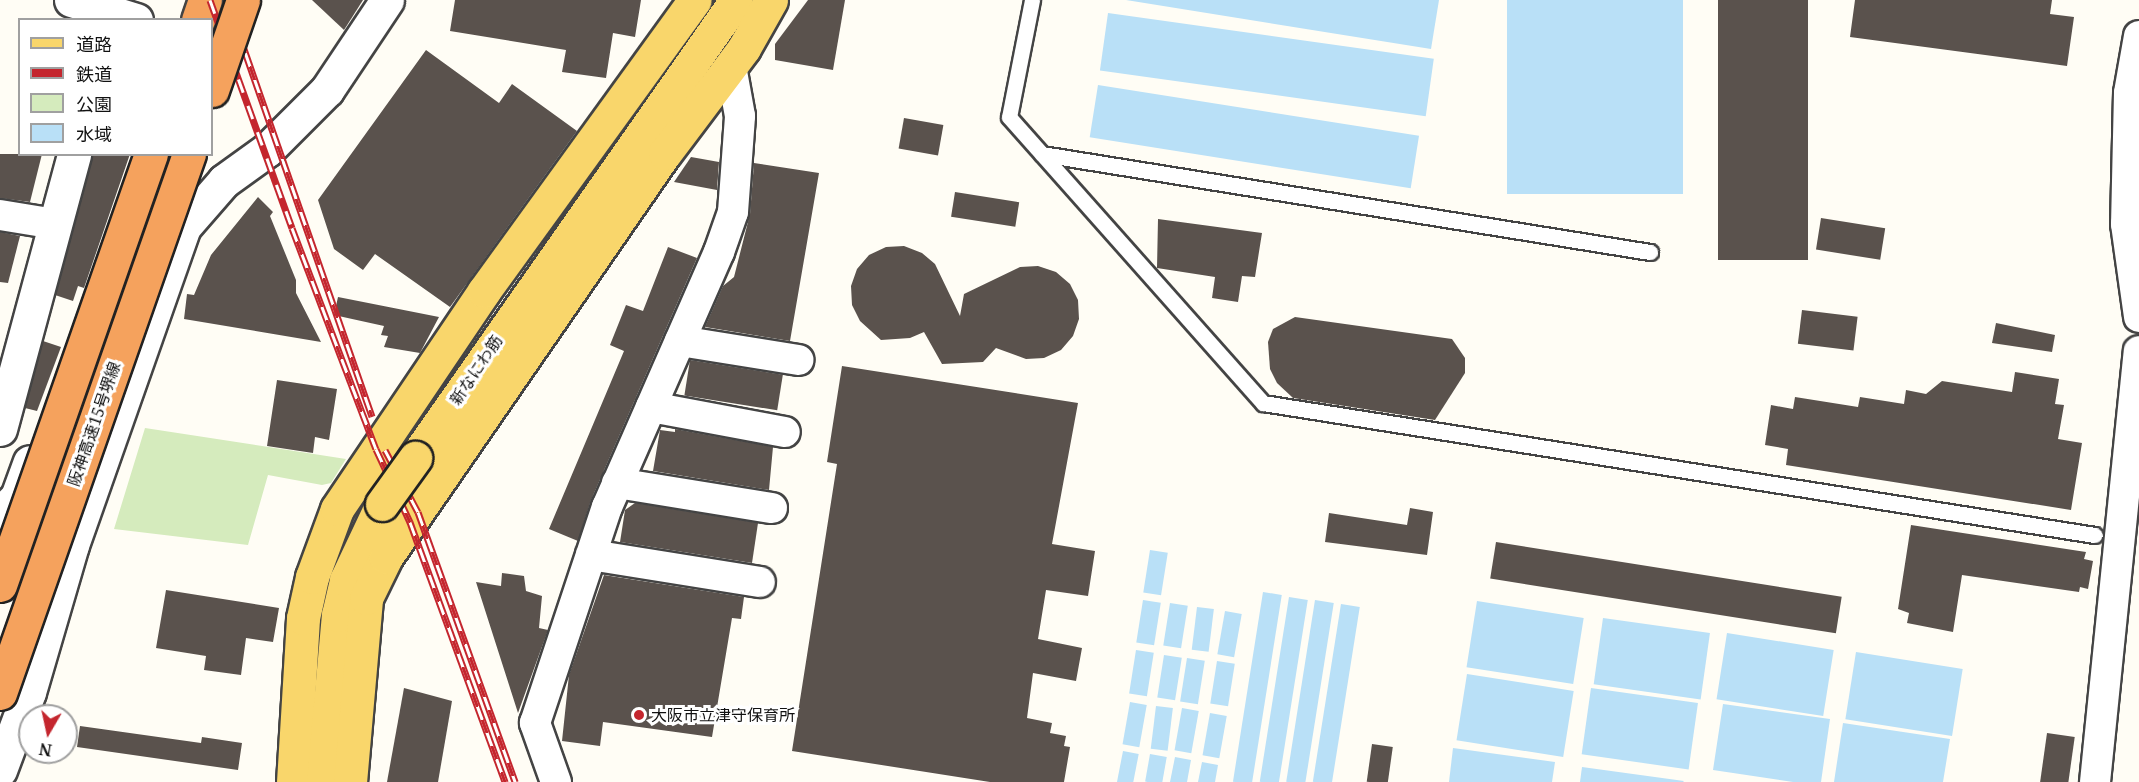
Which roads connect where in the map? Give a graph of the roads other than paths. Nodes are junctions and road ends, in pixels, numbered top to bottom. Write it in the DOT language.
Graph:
graph roads {
  1 [pos="71,0"];
  2 [pos="205,0"];
  3 [pos="232,0"];
  4 [pos="243,0"];
  5 [pos="387,0"];
  6 [pos="695,0"];
  7 [pos="736,0"];
  8 [pos="771,0"];
  9 [pos="1032,0"];
  10 [pos="105,15"];
  11 [pos="124,18"];
  12 [pos="199,18"];
  13 [pos="210,18"];
  14 [pos="2139,36"];
  15 [pos="731,66"];
  16 [pos="213,87"];
  17 [pos="1042,154"];
  18 [pos="73,156"];
  19 [pos="141,156"];
  20 [pos="150,156"];
  21 [pos="188,156"];
  22 [pos="0,214"];
  23 [pos="55,224"];
  24 [pos="1650,252"];
  25 [pos="2139,317"];
  26 [pos="680,341"];
  27 [pos="2139,351"];
  28 [pos="798,360"];
  29 [pos="72,382"];
  30 [pos="651,407"];
  31 [pos="0,429"];
  32 [pos="785,432"];
  33 [pos="617,483"];
  34 [pos="772,508"];
  35 [pos="0,514"];
  36 [pos="0,532"];
  37 [pos="2095,534"];
  38 [pos="72,544"];
  39 [pos="591,555"];
  40 [pos="0,559"];
  41 [pos="760,582"];
  42 [pos="0,585"];
  43 [pos="0,693"];
  44 [pos="0,770"];
  45 [pos="293,782"];
  46 [pos="322,782"];
  47 [pos="350,782"];
  48 [pos="556,782"];
  49 [pos="2095,782"];
  1 -- 10 [label="street"];
  2 -- 12 [label="highway"];
  3 -- 13 [label="street"];
  4 -- 16 [label="highway, bridge"];
  5 -- 38 [label="street"];
  6 -- 45 [label="main road"];
  7 -- 46 [label="main road, 新なにわ筋, bridge"];
  8 -- 15 [label="main road"];
  9 -- 17 [label="lane"];
  10 -- 11 [label="street"];
  14 -- 25 [label="street"];
  15 -- 26 [label="street"];
  15 -- 47 [label="main road"];
  17 -- 24 [label="lane"];
  17 -- 37 [label="lane"];
  18 -- 23 [label="street"];
  19 -- 35 [label="street"];
  20 -- 29 [label="highway, bridge"];
  21 -- 43 [label="highway, 阪神高速15号堺線, bridge"];
  22 -- 23 [label="street"];
  23 -- 31 [label="street"];
  26 -- 28 [label="street"];
  26 -- 30 [label="street"];
  27 -- 49 [label="street"];
  29 -- 40 [label="highway, bridge"];
  29 -- 42 [label="highway, bridge"];
  30 -- 32 [label="street"];
  30 -- 33 [label="street"];
  33 -- 34 [label="street"];
  33 -- 39 [label="street"];
  36 -- 38 [label="street"];
  38 -- 44 [label="street"];
  39 -- 41 [label="street"];
  39 -- 48 [label="street"];
}
